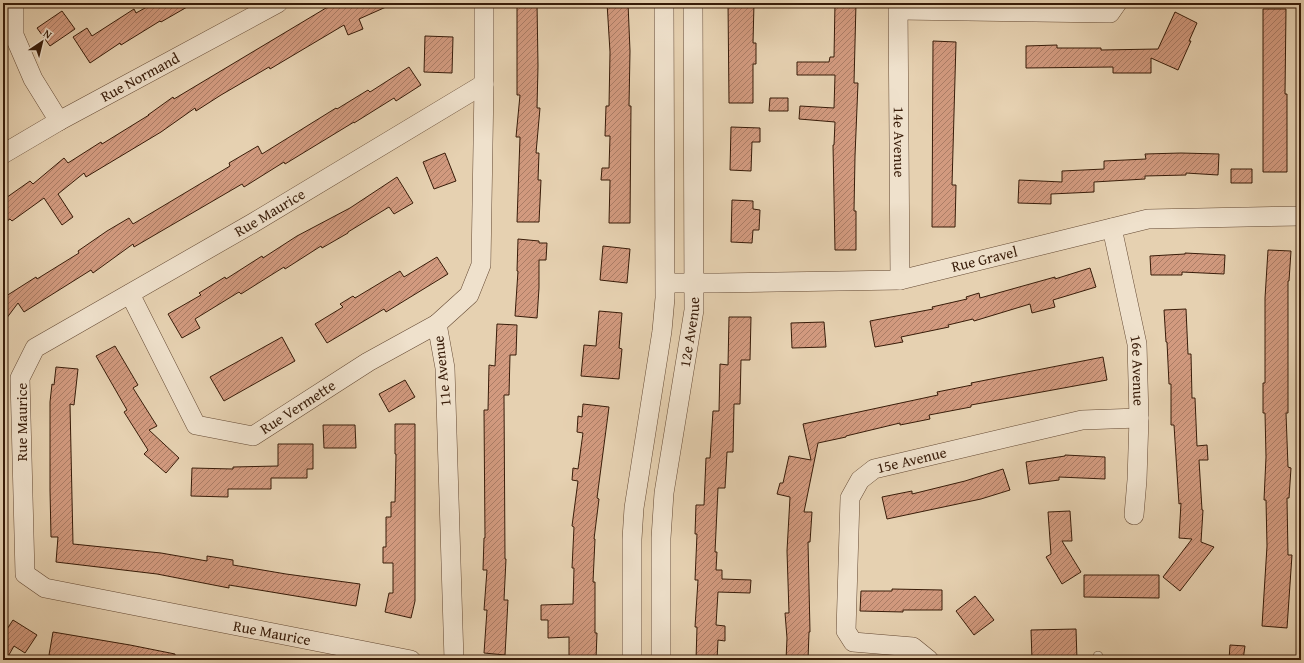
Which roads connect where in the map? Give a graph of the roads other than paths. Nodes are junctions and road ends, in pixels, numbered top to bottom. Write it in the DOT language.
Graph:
graph roads {
  1 [pos="14,3"];
  2 [pos="278,3"];
  3 [pos="484,3"];
  4 [pos="664,3"];
  5 [pos="693,3"];
  6 [pos="1117,3"];
  7 [pos="898,7"];
  8 [pos="484,84"];
  9 [pos="59,121"];
  10 [pos="3,154"];
  11 [pos="1301,216"];
  12 [pos="1112,228"];
  13 [pos="900,280"];
  14 [pos="666,283"];
  15 [pos="694,283"];
  16 [pos="130,294"];
  17 [pos="437,324"];
  18 [pos="1139,418"];
  19 [pos="1134,515"];
  20 [pos="411,660"];
  21 [pos="454,660"];
  22 [pos="632,660"];
  23 [pos="661,660"];
  24 [pos="929,660"];
  1 -- 9 [label="street"];
  2 -- 9 [label="street, Rue Normand"];
  3 -- 8 [label="street, 11e Avenue"];
  4 -- 14 [label="street, 12e Avenue"];
  5 -- 15 [label="street, 12e Avenue"];
  6 -- 7 [label="street"];
  7 -- 13 [label="street, 14e Avenue"];
  8 -- 16 [label="street, Rue Maurice"];
  8 -- 17 [label="street, 11e Avenue"];
  9 -- 10 [label="street, Rue Normand"];
  11 -- 12 [label="street, Rue Gravel"];
  12 -- 13 [label="street, Rue Gravel"];
  12 -- 18 [label="street, 16e Avenue"];
  13 -- 15 [label="street, Rue Gravel"];
  14 -- 15 [label="street, Rue Gravel"];
  14 -- 22 [label="street, 12e Avenue"];
  15 -- 23 [label="street, 12e Avenue"];
  16 -- 17 [label="street, Rue Vermette"];
  16 -- 20 [label="street, Rue Maurice"];
  17 -- 21 [label="street, 11e Avenue"];
  18 -- 19 [label="street, 16e Avenue"];
  18 -- 24 [label="street, 15e Avenue"];
}
